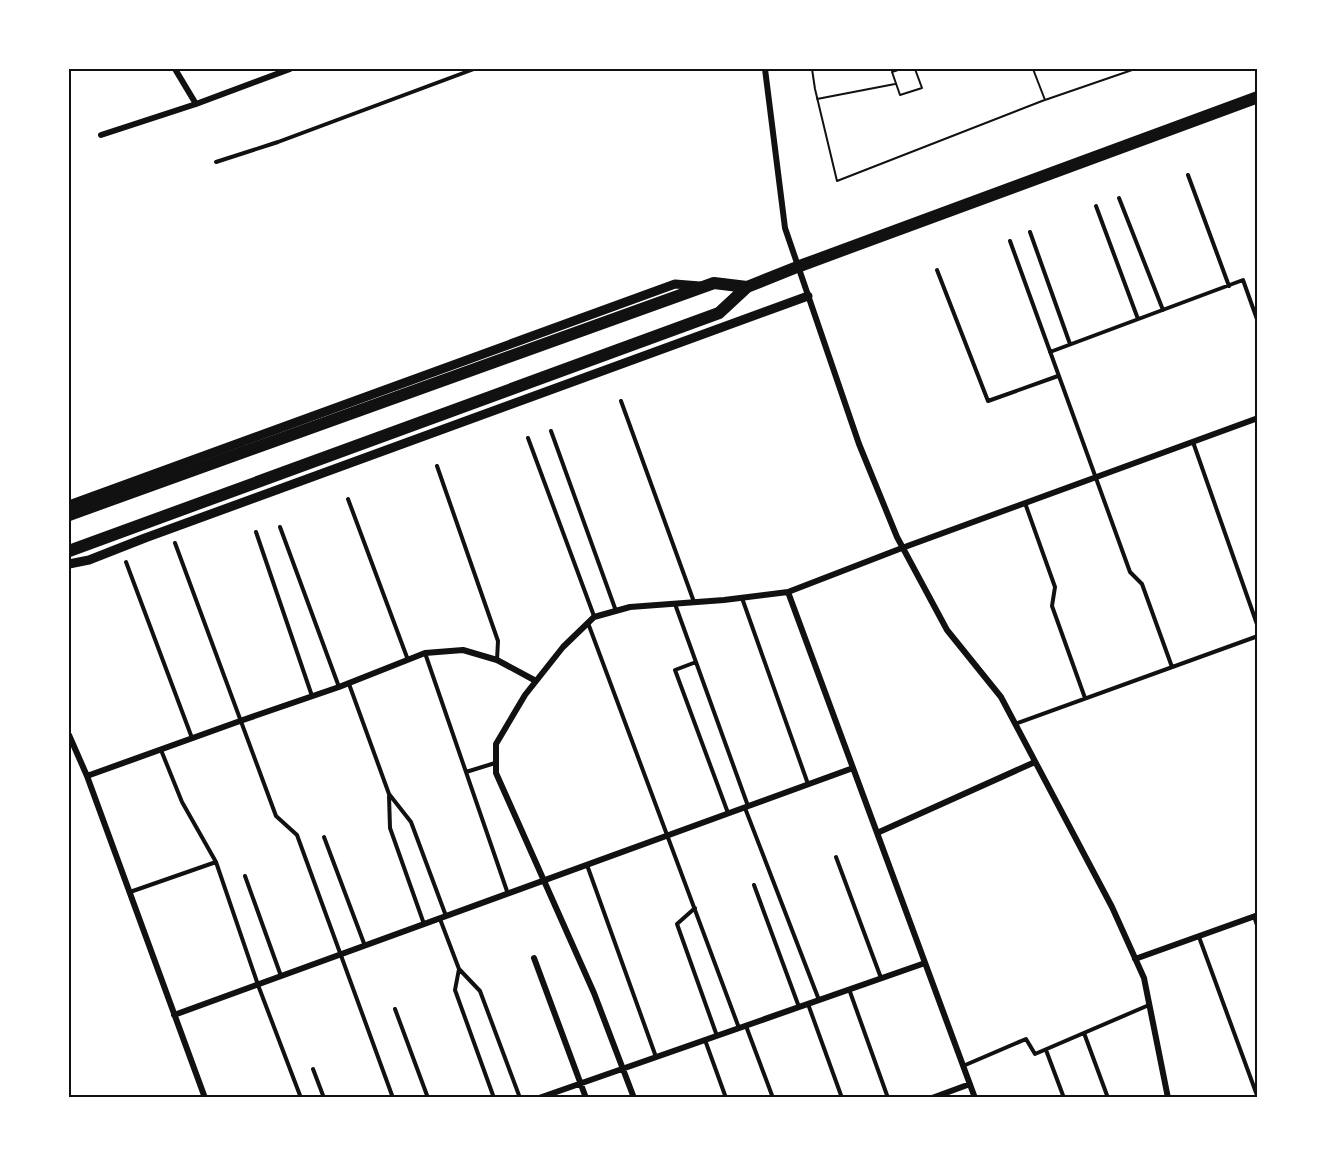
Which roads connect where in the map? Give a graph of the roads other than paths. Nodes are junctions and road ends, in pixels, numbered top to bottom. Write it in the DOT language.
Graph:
graph roads {
  1 [pos="176,69"];
  2 [pos="290,69"];
  3 [pos="474,69"];
  4 [pos="765,69"];
  5 [pos="1258,97"];
  6 [pos="196,104"];
  7 [pos="101,135"];
  8 [pos="216,162"];
  9 [pos="1188,175"];
  10 [pos="1119,198"];
  11 [pos="1096,206"];
  12 [pos="1030,232"];
  13 [pos="1010,241"];
  14 [pos="798,267"];
  15 [pos="937,270"];
  16 [pos="705,286"];
  17 [pos="1229,286"];
  18 [pos="747,287"];
  19 [pos="808,296"];
  20 [pos="1163,310"];
  21 [pos="714,315"];
  22 [pos="1138,319"];
  23 [pos="1258,322"];
  24 [pos="698,336"];
  25 [pos="1070,344"];
  26 [pos="1050,352"];
  27 [pos="1059,375"];
  28 [pos="621,401"];
  29 [pos="1258,418"];
  30 [pos="550,431"];
  31 [pos="528,438"];
  32 [pos="1193,442"];
  33 [pos="437,466"];
  34 [pos="1095,477"];
  35 [pos="348,499"];
  36 [pos="1025,503"];
  37 [pos="69,505"];
  38 [pos="69,515"];
  39 [pos="280,527"];
  40 [pos="256,532"];
  41 [pos="175,543"];
  42 [pos="902,548"];
  43 [pos="69,551"];
  44 [pos="126,562"];
  45 [pos="69,564"];
  46 [pos="788,592"];
  47 [pos="742,598"];
  48 [pos="694,602"];
  49 [pos="675,603"];
  50 [pos="616,611"];
  51 [pos="594,617"];
  52 [pos="588,623"];
  53 [pos="1258,627"];
  54 [pos="1258,636"];
  55 [pos="425,653"];
  56 [pos="408,660"];
  57 [pos="497,660"];
  58 [pos="696,662"];
  59 [pos="1172,667"];
  60 [pos="536,681"];
  61 [pos="349,683"];
  62 [pos="339,687"];
  63 [pos="312,696"];
  64 [pos="1085,698"];
  65 [pos="240,721"];
  66 [pos="1015,724"];
  67 [pos="69,735"];
  68 [pos="192,738"];
  69 [pos="161,749"];
  70 [pos="496,762"];
  71 [pos="1035,762"];
  72 [pos="853,768"];
  73 [pos="466,772"];
  74 [pos="87,776"];
  75 [pos="808,784"];
  76 [pos="389,794"];
  77 [pos="747,807"];
  78 [pos="728,814"];
  79 [pos="877,832"];
  80 [pos="668,836"];
  81 [pos="324,837"];
  82 [pos="836,857"];
  83 [pos="216,862"];
  84 [pos="587,865"];
  85 [pos="245,876"];
  86 [pos="544,881"];
  87 [pos="754,885"];
  88 [pos="129,892"];
  89 [pos="508,894"];
  90 [pos="695,908"];
  91 [pos="1256,915"];
  92 [pos="443,917"];
  93 [pos="424,924"];
  94 [pos="1258,928"];
  95 [pos="1199,936"];
  96 [pos="365,946"];
  97 [pos="340,955"];
  98 [pos="534,958"];
  99 [pos="1135,959"];
  100 [pos="925,963"];
  101 [pos="459,969"];
  102 [pos="281,976"];
  103 [pos="881,978"];
  104 [pos="258,985"];
  105 [pos="849,989"];
  106 [pos="819,1000"];
  107 [pos="808,1004"];
  108 [pos="1149,1005"];
  109 [pos="799,1007"];
  110 [pos="395,1009"];
  111 [pos="174,1015"];
  112 [pos="742,1027"];
  113 [pos="1084,1033"];
  114 [pos="717,1036"];
  115 [pos="705,1040"];
  116 [pos="1046,1050"];
  117 [pos="656,1057"];
  118 [pos="963,1066"];
  119 [pos="313,1069"];
  120 [pos="623,1069"];
  121 [pos="580,1084"];
  122 [pos="970,1084"];
  123 [pos="205,1098"];
  124 [pos="301,1098"];
  125 [pos="324,1098"];
  126 [pos="393,1098"];
  127 [pos="428,1098"];
  128 [pos="494,1098"];
  129 [pos="520,1098"];
  130 [pos="539,1098"];
  131 [pos="586,1098"];
  132 [pos="634,1098"];
  133 [pos="726,1098"];
  134 [pos="772,1098"];
  135 [pos="842,1098"];
  136 [pos="888,1098"];
  137 [pos="932,1098"];
  138 [pos="975,1098"];
  139 [pos="1065,1098"];
  140 [pos="1108,1098"];
  141 [pos="1168,1098"];
  142 [pos="1258,1098"];
  1 -- 6 [label="street"];
  2 -- 6 [label="street"];
  3 -- 8 [label="lane"];
  4 -- 14 [label="street"];
  5 -- 14 [label="highway"];
  6 -- 7 [label="street"];
  9 -- 17 [label="lane"];
  10 -- 20 [label="lane"];
  11 -- 22 [label="lane"];
  12 -- 25 [label="lane"];
  13 -- 26 [label="lane"];
  14 -- 18 [label="highway"];
  14 -- 19 [label="street"];
  15 -- 27 [label="lane"];
  16 -- 18 [label="highway"];
  16 -- 37 [label="street"];
  16 -- 38 [label="highway"];
  17 -- 20 [label="lane"];
  17 -- 23 [label="lane"];
  18 -- 21 [label="highway"];
  19 -- 24 [label="street"];
  19 -- 42 [label="street"];
  20 -- 22 [label="lane"];
  21 -- 24 [label="street"];
  21 -- 43 [label="highway"];
  22 -- 25 [label="lane"];
  24 -- 45 [label="street"];
  25 -- 26 [label="lane"];
  26 -- 27 [label="lane"];
  27 -- 34 [label="lane"];
  28 -- 48 [label="lane"];
  29 -- 32 [label="street"];
  30 -- 50 [label="lane"];
  31 -- 51 [label="lane"];
  32 -- 34 [label="street"];
  32 -- 53 [label="lane"];
  33 -- 57 [label="lane"];
  34 -- 36 [label="street"];
  34 -- 59 [label="lane"];
  35 -- 56 [label="lane"];
  36 -- 42 [label="street"];
  36 -- 64 [label="lane"];
  39 -- 62 [label="lane"];
  40 -- 63 [label="lane"];
  41 -- 65 [label="lane"];
  42 -- 46 [label="street"];
  42 -- 66 [label="street"];
  44 -- 68 [label="lane"];
  46 -- 47 [label="street"];
  46 -- 72 [label="street"];
  47 -- 48 [label="street"];
  47 -- 75 [label="lane"];
  48 -- 49 [label="street"];
  49 -- 50 [label="street"];
  49 -- 58 [label="lane"];
  50 -- 51 [label="street"];
  51 -- 52 [label="street"];
  52 -- 60 [label="street"];
  52 -- 80 [label="lane"];
  54 -- 59 [label="lane"];
  55 -- 56 [label="street"];
  55 -- 57 [label="street"];
  55 -- 73 [label="lane"];
  56 -- 61 [label="street"];
  57 -- 60 [label="street"];
  58 -- 77 [label="lane"];
  58 -- 78 [label="lane"];
  59 -- 64 [label="lane"];
  60 -- 70 [label="street"];
  61 -- 62 [label="street"];
  61 -- 76 [label="lane"];
  62 -- 63 [label="street"];
  63 -- 65 [label="street"];
  64 -- 66 [label="lane"];
  65 -- 68 [label="street"];
  65 -- 97 [label="lane"];
  66 -- 71 [label="street"];
  67 -- 74 [label="street"];
  68 -- 69 [label="street"];
  69 -- 74 [label="street"];
  69 -- 83 [label="lane"];
  70 -- 73 [label="lane"];
  70 -- 86 [label="street"];
  71 -- 79 [label="street"];
  71 -- 99 [label="street"];
  72 -- 75 [label="street"];
  72 -- 79 [label="street"];
  73 -- 89 [label="lane"];
  74 -- 88 [label="street"];
  75 -- 77 [label="street"];
  76 -- 92 [label="lane"];
  76 -- 93 [label="lane"];
  77 -- 78 [label="street"];
  77 -- 106 [label="lane"];
  78 -- 80 [label="street"];
  79 -- 100 [label="street"];
  80 -- 84 [label="street"];
  80 -- 90 [label="lane"];
  81 -- 96 [label="lane"];
  82 -- 103 [label="lane"];
  83 -- 88 [label="lane"];
  83 -- 104 [label="lane"];
  84 -- 86 [label="street"];
  84 -- 117 [label="lane"];
  85 -- 102 [label="lane"];
  86 -- 89 [label="street"];
  86 -- 120 [label="street"];
  87 -- 109 [label="lane"];
  88 -- 111 [label="street"];
  89 -- 92 [label="street"];
  90 -- 112 [label="lane"];
  90 -- 114 [label="lane"];
  91 -- 94 [label="lane"];
  91 -- 95 [label="street"];
  92 -- 93 [label="street"];
  92 -- 101 [label="lane"];
  93 -- 96 [label="street"];
  95 -- 99 [label="street"];
  95 -- 142 [label="lane"];
  96 -- 97 [label="street"];
  97 -- 102 [label="street"];
  97 -- 126 [label="lane"];
  98 -- 121 [label="street"];
  99 -- 108 [label="street"];
  100 -- 103 [label="street"];
  100 -- 118 [label="street"];
  101 -- 128 [label="lane"];
  101 -- 129 [label="lane"];
  102 -- 104 [label="street"];
  103 -- 105 [label="street"];
  104 -- 111 [label="street"];
  104 -- 124 [label="lane"];
  105 -- 106 [label="street"];
  105 -- 136 [label="lane"];
  106 -- 107 [label="street"];
  107 -- 109 [label="street"];
  107 -- 135 [label="lane"];
  108 -- 113 [label="lane"];
  108 -- 141 [label="street"];
  109 -- 112 [label="street"];
  110 -- 127 [label="lane"];
  111 -- 123 [label="street"];
  112 -- 114 [label="street"];
  112 -- 134 [label="lane"];
  113 -- 116 [label="lane"];
  113 -- 140 [label="lane"];
  114 -- 115 [label="street"];
  115 -- 117 [label="street"];
  115 -- 133 [label="lane"];
  116 -- 118 [label="lane"];
  116 -- 139 [label="lane"];
  117 -- 120 [label="street"];
  118 -- 122 [label="street"];
  119 -- 125 [label="lane"];
  120 -- 121 [label="street"];
  120 -- 132 [label="street"];
  121 -- 130 [label="street"];
  121 -- 131 [label="street"];
  122 -- 137 [label="street"];
  122 -- 138 [label="street"];
}
